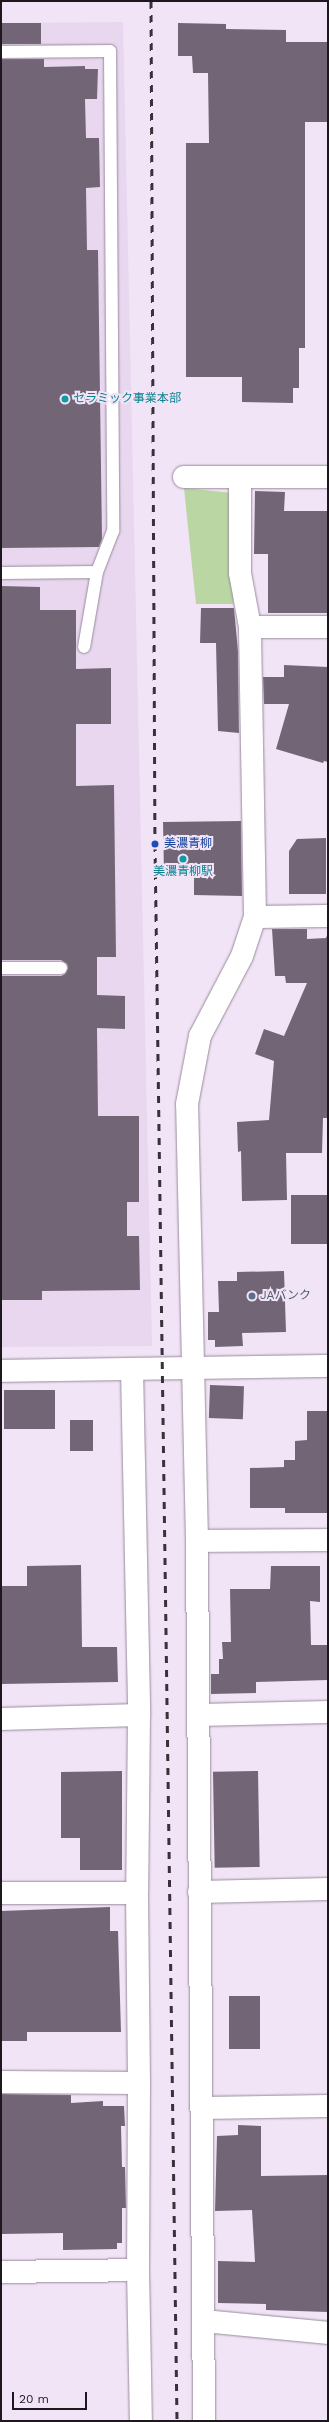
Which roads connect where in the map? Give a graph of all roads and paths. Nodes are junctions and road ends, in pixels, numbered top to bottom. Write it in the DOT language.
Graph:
graph roads {
  1 [pos="1,52"];
  2 [pos="184,477"];
  3 [pos="240,477"];
  4 [pos="328,477"];
  5 [pos="97,572"];
  6 [pos="1,573"];
  7 [pos="250,627"];
  8 [pos="328,627"];
  9 [pos="84,646"];
  10 [pos="328,916"];
  11 [pos="255,917"];
  12 [pos="1,968"];
  13 [pos="61,968"];
  14 [pos="328,1366"];
  15 [pos="194,1368"];
  16 [pos="132,1369"];
  17 [pos="1,1371"];
  18 [pos="328,1540"];
  19 [pos="197,1541"];
  20 [pos="328,1712"];
  21 [pos="139,1715"];
  22 [pos="198,1715"];
  23 [pos="1,1719"];
  24 [pos="328,1889"];
  25 [pos="1,1892"];
  26 [pos="199,1892"];
  27 [pos="137,1893"];
  28 [pos="1,2082"];
  29 [pos="139,2083"];
  30 [pos="328,2106"];
  31 [pos="203,2108"];
  32 [pos="138,2270"];
  33 [pos="1,2272"];
  34 [pos="204,2321"];
  35 [pos="328,2333"];
  36 [pos="141,2421"];
  37 [pos="204,2421"];
  1 -- 5 [label="lane"];
  2 -- 3 [label="street"];
  3 -- 4 [label="street"];
  3 -- 7 [label="street"];
  5 -- 6 [label="lane"];
  5 -- 9 [label="lane"];
  7 -- 8 [label="street"];
  7 -- 11 [label="street"];
  10 -- 11 [label="street"];
  11 -- 15 [label="street"];
  12 -- 13 [label="lane"];
  14 -- 15 [label="street"];
  15 -- 16 [label="street"];
  15 -- 19 [label="street"];
  16 -- 17 [label="street"];
  16 -- 21 [label="street"];
  18 -- 19 [label="street"];
  19 -- 22 [label="street"];
  20 -- 22 [label="street"];
  21 -- 23 [label="street"];
  21 -- 27 [label="street"];
  22 -- 26 [label="street"];
  24 -- 26 [label="street"];
  25 -- 27 [label="street"];
  26 -- 31 [label="street"];
  27 -- 29 [label="street"];
  28 -- 29 [label="street"];
  29 -- 32 [label="street"];
  30 -- 31 [label="street"];
  31 -- 34 [label="street"];
  32 -- 33 [label="street"];
  32 -- 36 [label="street"];
  34 -- 35 [label="street"];
  34 -- 37 [label="street"];
}
